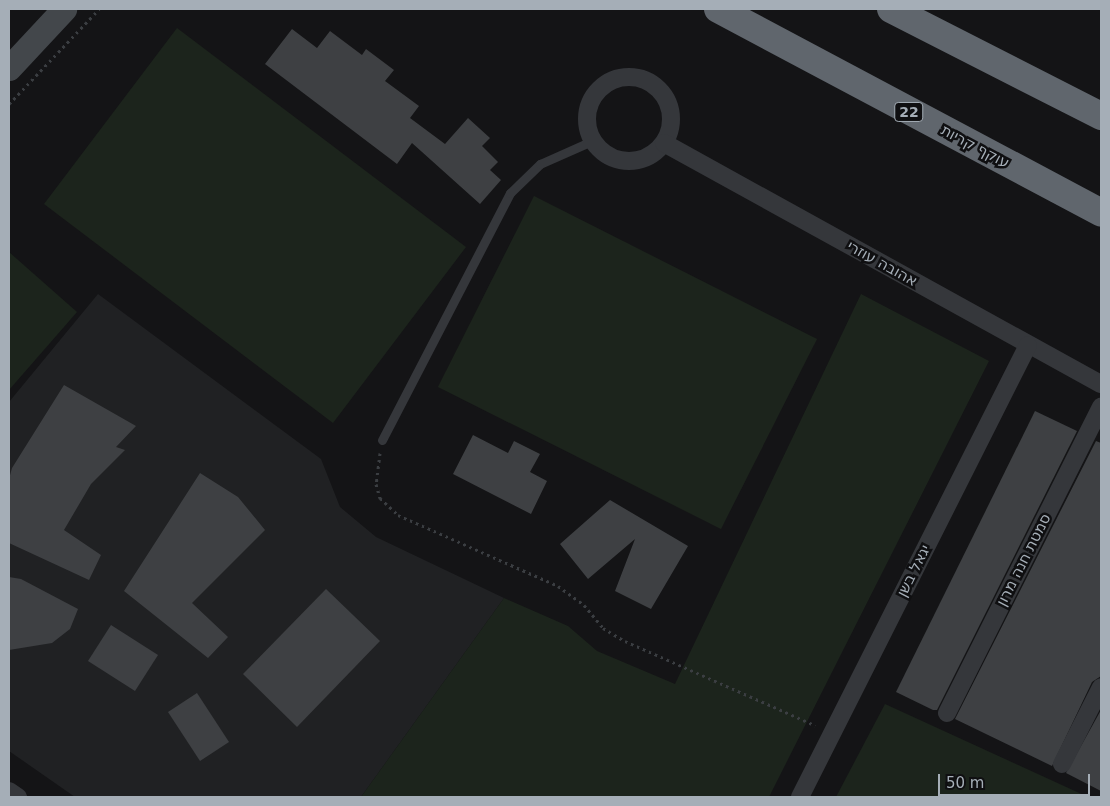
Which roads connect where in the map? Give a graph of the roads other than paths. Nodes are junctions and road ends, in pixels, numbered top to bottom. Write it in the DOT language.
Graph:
graph roads {
  1 [pos="64,9"];
  2 [pos="718,9"];
  3 [pos="890,9"];
  4 [pos="9,68"];
  5 [pos="1101,116"];
  6 [pos="592,141"];
  7 [pos="664,143"];
  8 [pos="1101,213"];
  9 [pos="1028,345"];
  10 [pos="1101,384"];
  11 [pos="1101,407"];
  12 [pos="382,440"];
  13 [pos="1101,687"];
  14 [pos="947,713"];
  15 [pos="1062,764"];
  16 [pos="9,791"];
  17 [pos="18,797"];
  18 [pos="800,797"];
  1 -- 4 [label="main road"];
  2 -- 8 [label="highway, עוקף קריות / 22"];
  3 -- 5 [label="highway"];
  6 -- 7 [label="street"];
  6 -- 7 [label="street"];
  6 -- 12 [label="lane"];
  7 -- 9 [label="street, אהובה עוזרי"];
  9 -- 10 [label="street, אהובה עוזרי"];
  9 -- 18 [label="street, יגאל בשן"];
  11 -- 14 [label="street, סמטת חנה מרון"];
  13 -- 15 [label="street"];
  16 -- 17 [label="street"];
}
